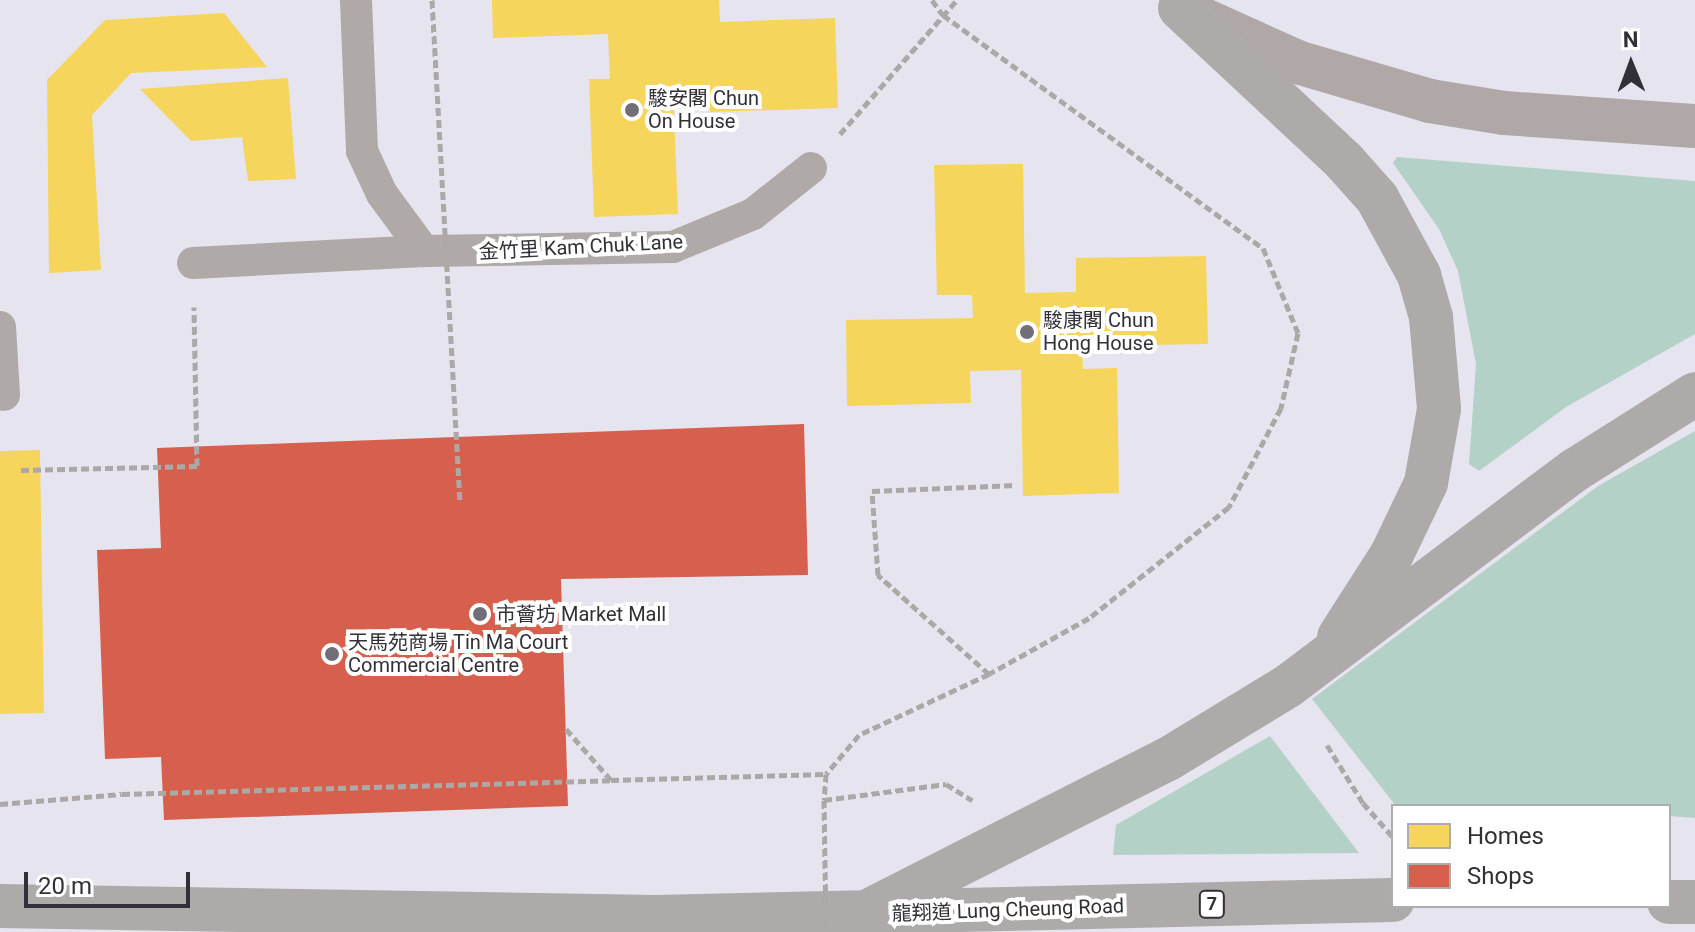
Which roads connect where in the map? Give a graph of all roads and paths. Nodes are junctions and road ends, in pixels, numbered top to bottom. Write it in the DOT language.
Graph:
graph roads {
  1 [pos="356,0"];
  2 [pos="432,0"];
  3 [pos="932,0"];
  4 [pos="957,0"];
  5 [pos="1173,4"];
  6 [pos="943,15"];
  7 [pos="1695,126"];
  8 [pos="811,168"];
  9 [pos="424,251"];
  10 [pos="193,263"];
  11 [pos="0,327"];
  12 [pos="1695,394"];
  13 [pos="4,395"];
  14 [pos="21,470"];
  15 [pos="1016,485"];
  16 [pos="460,502"];
  17 [pos="1322,662"];
  18 [pos="989,674"];
  19 [pos="566,729"];
  20 [pos="1327,745"];
  21 [pos="826,774"];
  22 [pos="611,780"];
  23 [pos="824,800"];
  24 [pos="973,800"];
  25 [pos="0,804"];
  26 [pos="1391,835"];
  27 [pos="1391,900"];
  28 [pos="1671,902"];
  29 [pos="1695,902"];
  30 [pos="0,906"];
  31 [pos="844,923"];
  1 -- 9 [label="lane"];
  2 -- 16 [label="path, bridge"];
  3 -- 6 [label="path"];
  4 -- 6 [label="path"];
  5 -- 7 [label="main road"];
  5 -- 17 [label="highway"];
  6 -- 8 [label="path"];
  6 -- 18 [label="path"];
  8 -- 9 [label="lane, 金竹里 Kam Chuk Lane"];
  9 -- 10 [label="lane, 金竹里 Kam Chuk Lane"];
  10 -- 14 [label="path"];
  11 -- 13 [label="lane"];
  12 -- 17 [label="highway"];
  15 -- 18 [label="path"];
  17 -- 31 [label="highway"];
  18 -- 21 [label="path"];
  19 -- 22 [label="path"];
  20 -- 26 [label="path"];
  21 -- 22 [label="path"];
  21 -- 23 [label="path"];
  22 -- 25 [label="path"];
  23 -- 24 [label="path"];
  23 -- 31 [label="path, bridge"];
  27 -- 31 [label="highway, 龍翔道 Lung Cheung Road / 7"];
  28 -- 29 [label="highway"];
  30 -- 31 [label="highway, 龍翔道 Lung Cheung Road / 7"];
}
